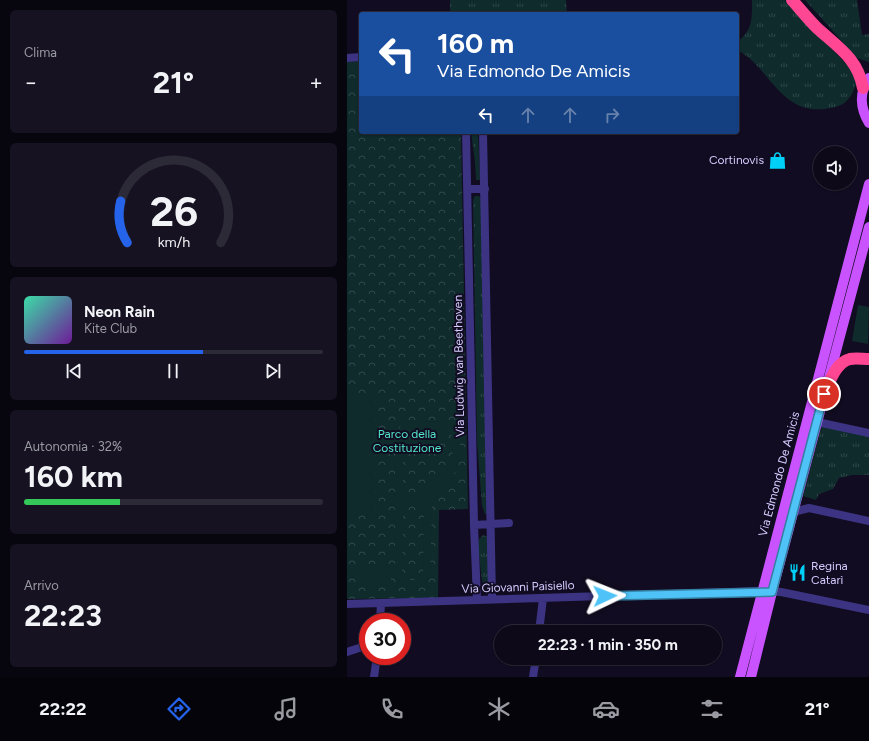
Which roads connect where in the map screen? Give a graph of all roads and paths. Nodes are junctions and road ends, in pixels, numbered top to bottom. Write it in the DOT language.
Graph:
graph roads {
  1 [pos="792,0"];
  2 [pos="359,57"];
  3 [pos="347,58"];
  4 [pos="853,61"];
  5 [pos="869,66"];
  6 [pos="866,83"];
  7 [pos="869,123"];
  8 [pos="466,134"];
  9 [pos="483,134"];
  10 [pos="869,184"];
  11 [pos="468,189"];
  12 [pos="485,189"];
  13 [pos="868,230"];
  14 [pos="869,359"];
  15 [pos="824,394"];
  16 [pos="817,422"];
  17 [pos="869,433"];
  18 [pos="793,512"];
  19 [pos="869,521"];
  20 [pos="509,523"];
  21 [pos="492,524"];
  22 [pos="474,525"];
  23 [pos="761,591"];
  24 [pos="772,592"];
  25 [pos="543,598"];
  26 [pos="492,599"];
  27 [pos="477,600"];
  28 [pos="347,604"];
  29 [pos="381,604"];
  30 [pos="869,610"];
  31 [pos="380,613"];
  32 [pos="540,625"];
  33 [pos="359,648"];
  34 [pos="347,652"];
  35 [pos="376,665"];
  36 [pos="535,665"];
  37 [pos="374,677"];
  38 [pos="533,677"];
  39 [pos="740,677"];
  40 [pos="751,677"];
  1 -- 4 [label="highway"];
  2 -- 3 [label="street"];
  4 -- 5 [label="highway"];
  4 -- 6 [label="highway"];
  6 -- 7 [label="main road"];
  8 -- 11 [label="street, Via Ludwig van Beethoven"];
  9 -- 12 [label="street"];
  10 -- 23 [label="main road, Via Edmondo De Amicis"];
  11 -- 12 [label="street"];
  11 -- 22 [label="street, Via Ludwig van Beethoven"];
  12 -- 21 [label="street"];
  13 -- 15 [label="main road, Via Edmondo De Amicis"];
  14 -- 15 [label="highway"];
  15 -- 16 [label="main road, Via Edmondo De Amicis"];
  16 -- 17 [label="street"];
  16 -- 18 [label="main road, Via Edmondo De Amicis"];
  18 -- 19 [label="street"];
  18 -- 24 [label="main road, Via Edmondo De Amicis"];
  20 -- 21 [label="street"];
  21 -- 22 [label="street"];
  21 -- 26 [label="street"];
  22 -- 27 [label="street, Via Ludwig van Beethoven"];
  23 -- 24 [label="street, Via Giovanni Paisiello"];
  23 -- 25 [label="street, Via Giovanni Paisiello"];
  23 -- 39 [label="main road, Via Edmondo De Amicis"];
  24 -- 30 [label="street, Via Giovanni Paisiello"];
  24 -- 40 [label="main road, Via Edmondo De Amicis"];
  25 -- 26 [label="street, Via Giovanni Paisiello"];
  25 -- 32 [label="street"];
  26 -- 27 [label="street, Via Giovanni Paisiello"];
  27 -- 29 [label="street, Via Giovanni Paisiello"];
  28 -- 29 [label="street, Via Giovanni Paisiello"];
  29 -- 31 [label="street"];
  33 -- 34 [label="street"];
  35 -- 37 [label="street"];
  36 -- 38 [label="street"];
}
